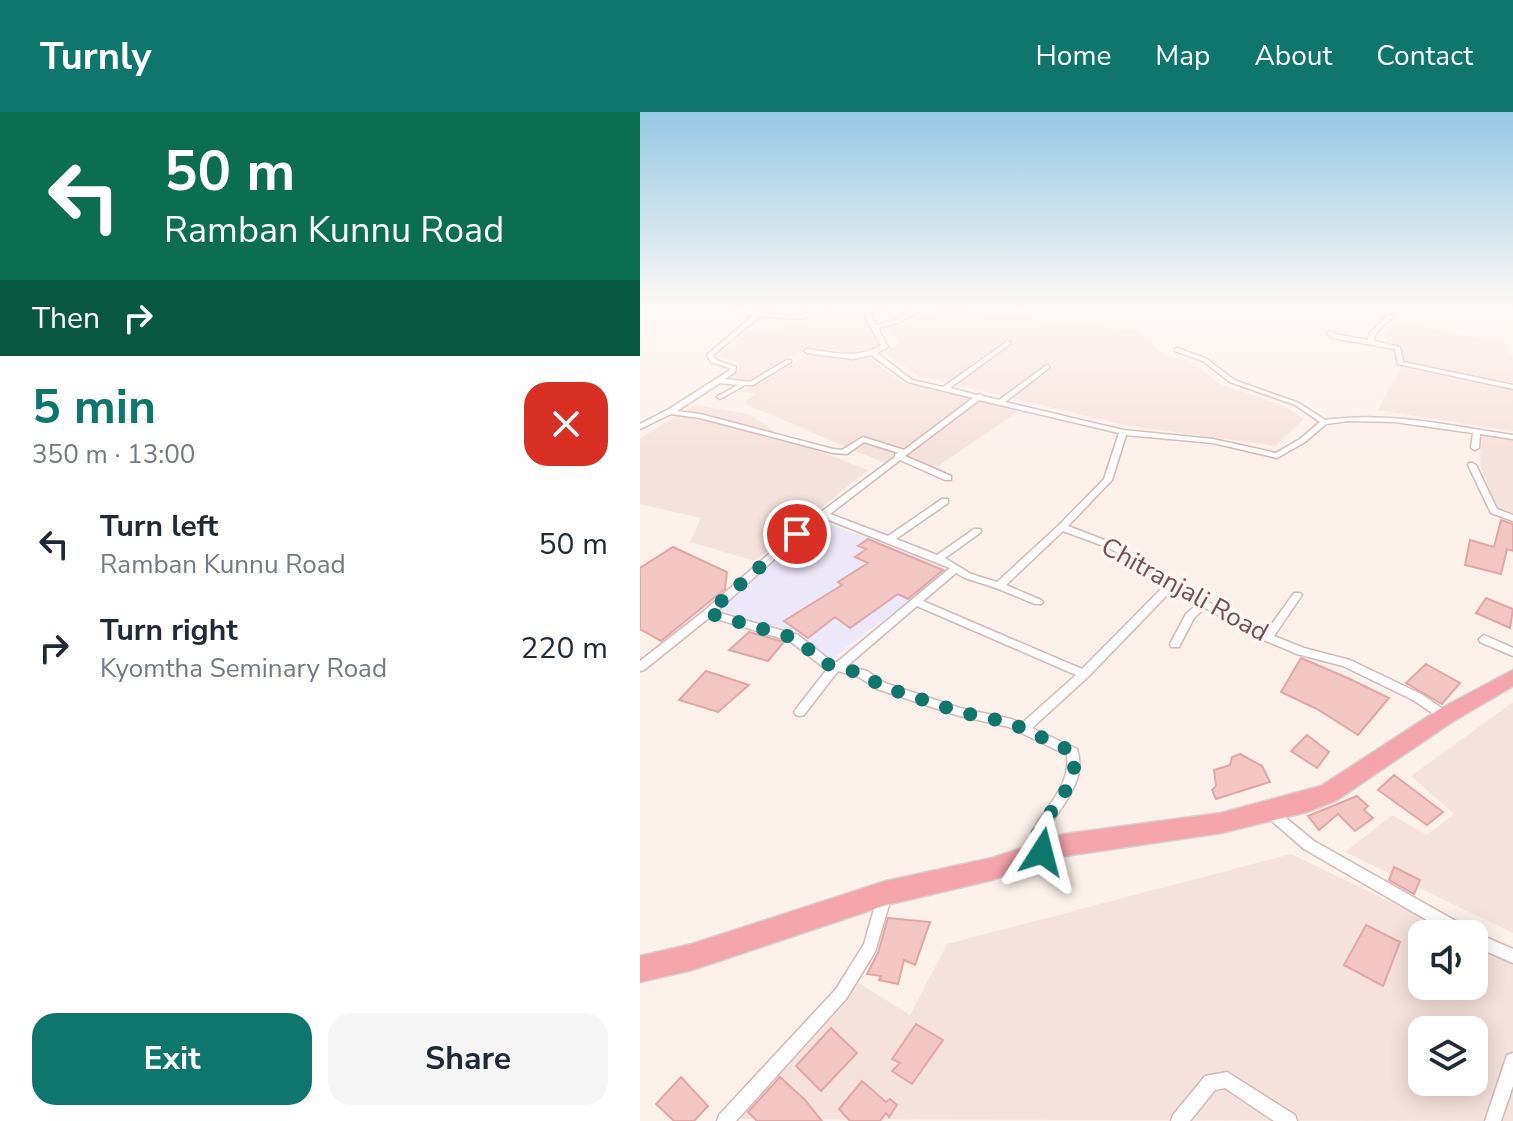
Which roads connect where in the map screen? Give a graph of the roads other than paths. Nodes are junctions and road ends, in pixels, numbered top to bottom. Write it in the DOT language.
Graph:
graph roads {
  1 [pos="710,355"];
  2 [pos="838,355"];
  3 [pos="862,355"];
  4 [pos="875,355"];
  5 [pos="991,355"];
  6 [pos="1191,355"];
  7 [pos="1398,355"];
  8 [pos="789,361"];
  9 [pos="1047,367"];
  10 [pos="721,381"];
  11 [pos="742,385"];
  12 [pos="1513,387"];
  13 [pos="946,388"];
  14 [pos="980,396"];
  15 [pos="720,397"];
  16 [pos="1002,401"];
  17 [pos="669,412"];
  18 [pos="1324,422"];
  19 [pos="640,427"];
  20 [pos="1123,432"];
  21 [pos="1477,432"];
  22 [pos="1513,437"];
  23 [pos="1475,448"];
  24 [pos="901,454"];
  25 [pos="1472,465"];
  26 [pos="948,478"];
  27 [pos="945,501"];
  28 [pos="823,514"];
  29 [pos="1513,518"];
  30 [pos="1062,527"];
  31 [pos="977,531"];
  32 [pos="890,539"];
  33 [pos="938,559"];
  34 [pos="956,568"];
  35 [pos="999,586"];
  36 [pos="1170,586"];
  37 [pos="1297,595"];
  38 [pos="916,602"];
  39 [pos="1038,602"];
  40 [pos="1203,604"];
  41 [pos="708,613"];
  42 [pos="1268,637"];
  43 [pos="1484,639"];
  44 [pos="1175,644"];
  45 [pos="1513,652"];
  46 [pos="640,667"];
  47 [pos="838,667"];
  48 [pos="1084,674"];
  49 [pos="1513,677"];
  50 [pos="800,712"];
  51 [pos="1445,716"];
  52 [pos="1023,729"];
  53 [pos="1271,813"];
  54 [pos="1042,852"];
  55 [pos="886,893"];
  56 [pos="1440,920"];
  57 [pos="1488,945"];
  58 [pos="1513,956"];
  59 [pos="640,969"];
  60 [pos="1513,1061"];
  61 [pos="725,1121"];
  62 [pos="1179,1121"];
  63 [pos="1289,1121"];
  64 [pos="1493,1121"];
  1 -- 10 [label="street"];
  2 -- 3 [label="street"];
  4 -- 13 [label="street"];
  5 -- 13 [label="street"];
  6 -- 18 [label="street"];
  7 -- 12 [label="street"];
  8 -- 11 [label="street"];
  9 -- 16 [label="street"];
  10 -- 11 [label="street"];
  10 -- 17 [label="street"];
  11 -- 15 [label="street"];
  13 -- 14 [label="street"];
  14 -- 16 [label="street"];
  14 -- 24 [label="street"];
  16 -- 20 [label="street"];
  17 -- 19 [label="street"];
  17 -- 24 [label="street"];
  18 -- 20 [label="street"];
  18 -- 21 [label="street"];
  20 -- 30 [label="street, Chitranjali Road"];
  21 -- 22 [label="street"];
  21 -- 23 [label="street"];
  24 -- 26 [label="street"];
  24 -- 28 [label="street"];
  25 -- 29 [label="street"];
  27 -- 32 [label="street"];
  28 -- 32 [label="street"];
  28 -- 41 [label="street"];
  30 -- 35 [label="street"];
  30 -- 36 [label="street, Chitranjali Road"];
  31 -- 33 [label="street"];
  32 -- 33 [label="street"];
  33 -- 34 [label="street"];
  34 -- 35 [label="street"];
  34 -- 38 [label="street"];
  35 -- 39 [label="street"];
  36 -- 40 [label="street, Chitranjali Road"];
  36 -- 48 [label="street"];
  37 -- 42 [label="street"];
  38 -- 47 [label="street"];
  38 -- 48 [label="street"];
  40 -- 42 [label="street, Chitranjali Road"];
  40 -- 44 [label="street"];
  41 -- 46 [label="street"];
  41 -- 47 [label="street"];
  42 -- 51 [label="street, Chitranjali Road"];
  43 -- 45 [label="street"];
  47 -- 50 [label="street"];
  47 -- 52 [label="street"];
  48 -- 52 [label="street"];
  49 -- 51 [label="highway"];
  51 -- 53 [label="highway"];
  52 -- 54 [label="street"];
  53 -- 54 [label="highway"];
  53 -- 56 [label="street"];
  54 -- 55 [label="highway"];
  55 -- 59 [label="highway"];
  55 -- 61 [label="street"];
  57 -- 58 [label="street"];
  60 -- 64 [label="street"];
  62 -- 63 [label="street"];
}
